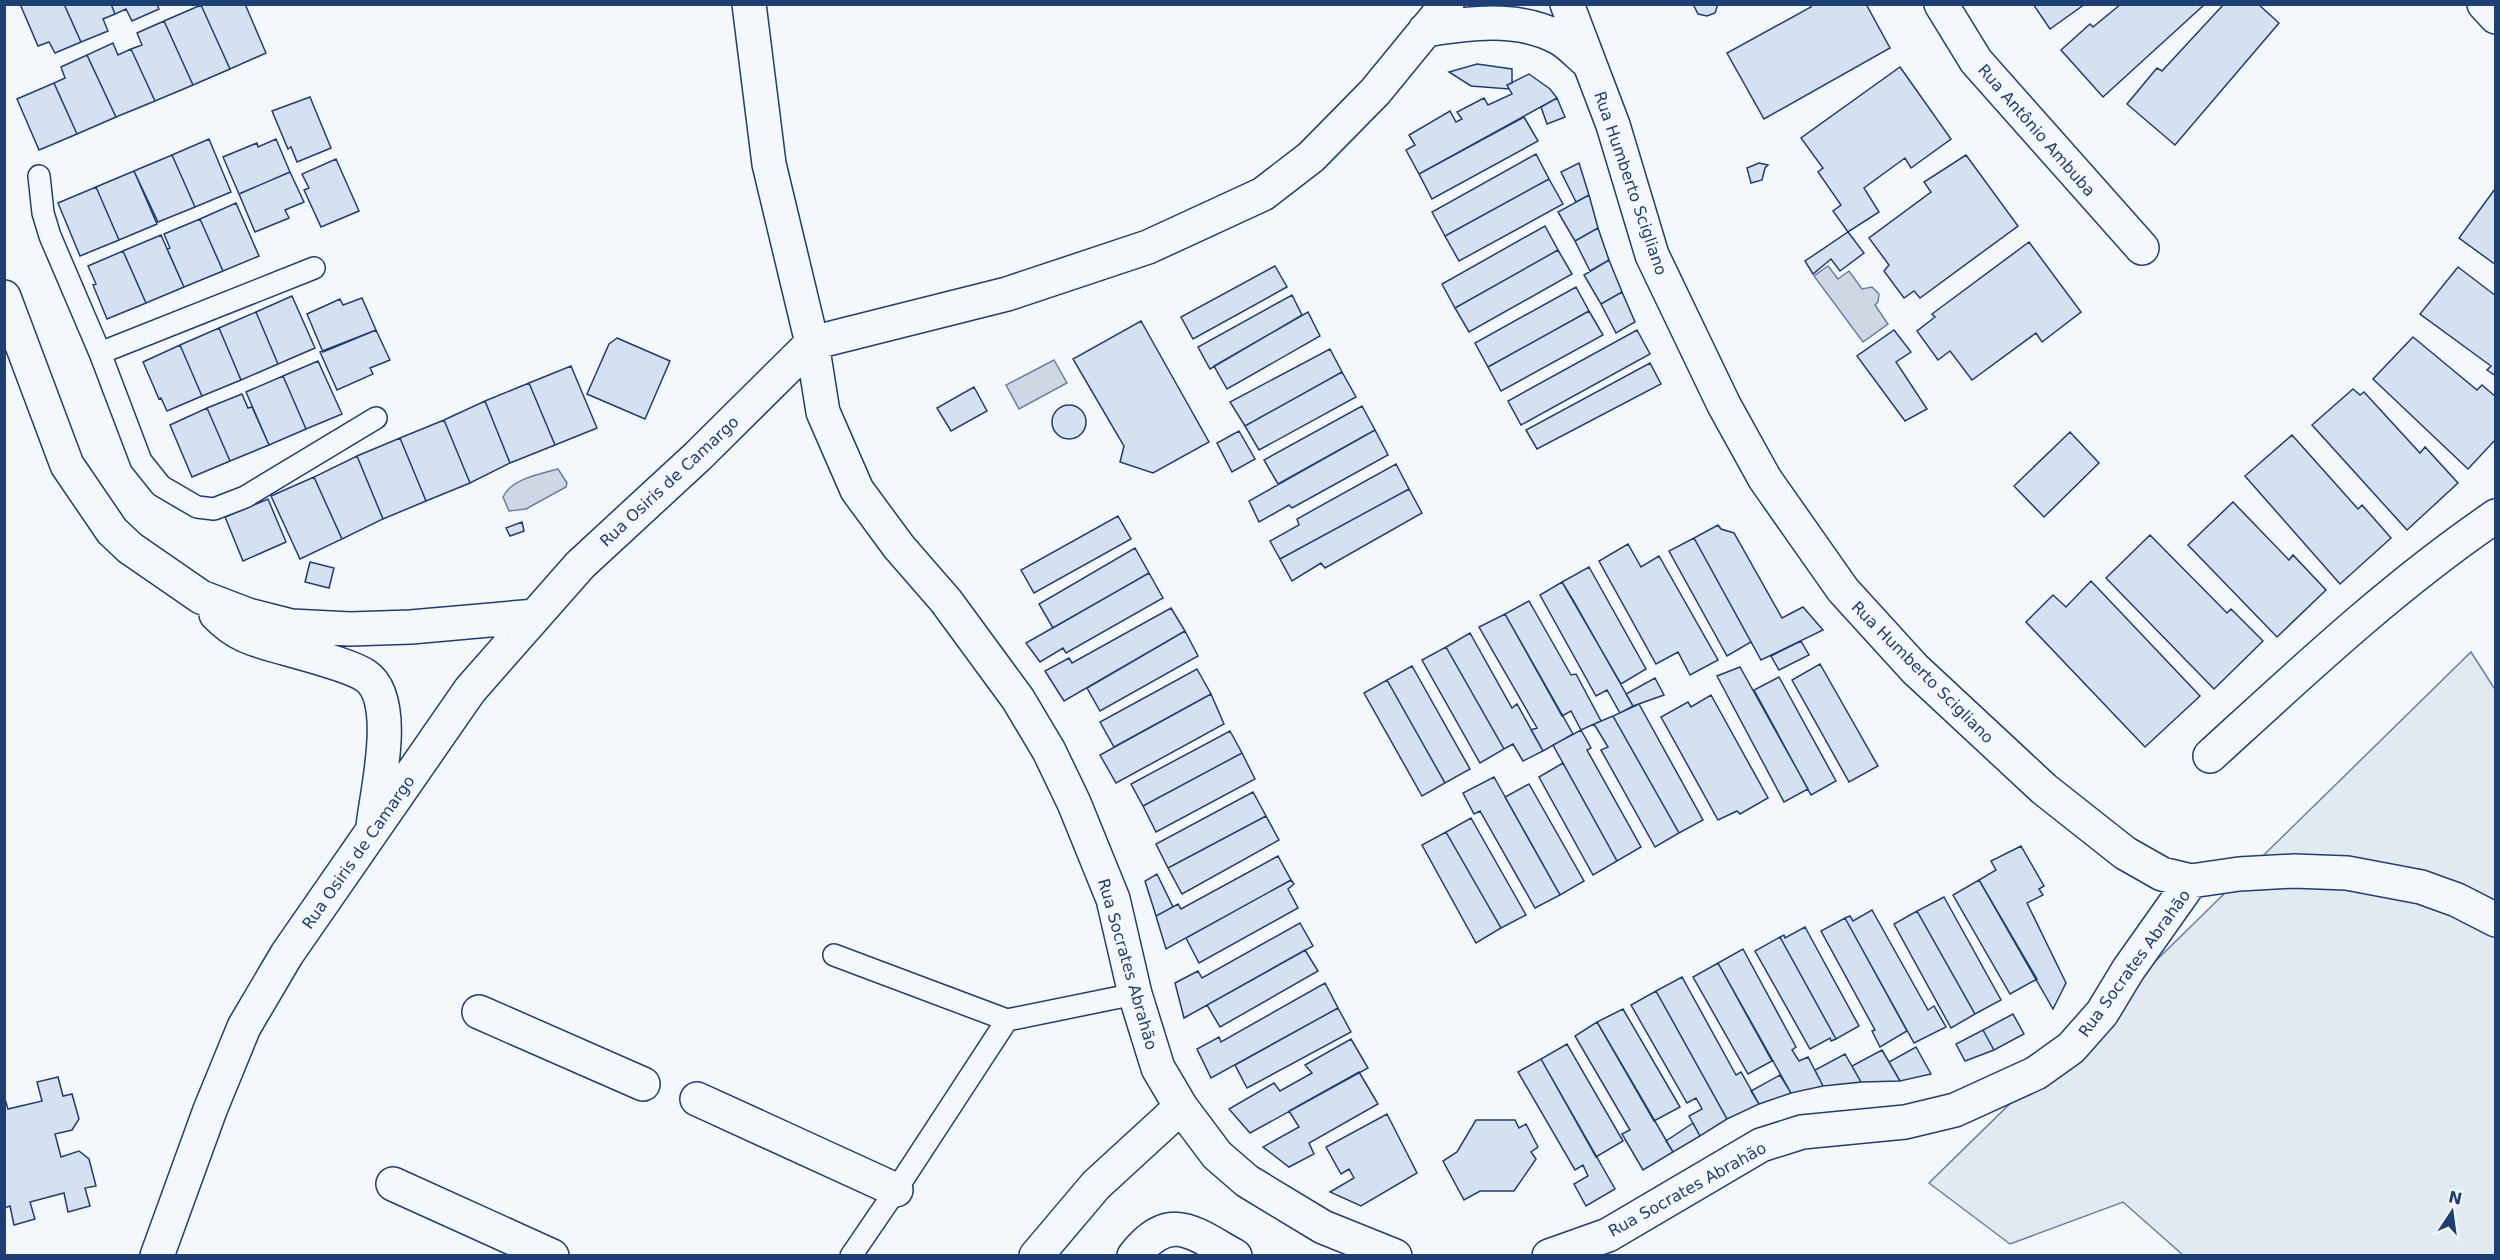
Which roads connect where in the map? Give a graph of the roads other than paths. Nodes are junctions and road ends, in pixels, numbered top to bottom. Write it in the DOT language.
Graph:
graph roads {
  1 [pos="749,4"];
  2 [pos="1447,4"];
  3 [pos="1568,4"];
  4 [pos="1941,4"];
  5 [pos="2484,4"];
  6 [pos="2496,16"];
  7 [pos="1425,30"];
  8 [pos="1589,63"];
  9 [pos="39,176"];
  10 [pos="2142,248"];
  11 [pos="314,268"];
  12 [pos="4,297"];
  13 [pos="812,343"];
  14 [pos="100,353"];
  15 [pos="376,418"];
  16 [pos="2496,516"];
  17 [pos="201,597"];
  18 [pos="535,616"];
  19 [pos="2210,756"];
  20 [pos="372,832"];
  21 [pos="2192,881"];
  22 [pos="2496,920"];
  23 [pos="834,955"];
  24 [pos="1135,994"];
  25 [pos="479,1012"];
  26 [pos="1007,1020"];
  27 [pos="643,1084"];
  28 [pos="698,1099"];
  29 [pos="1181,1107"];
  30 [pos="393,1184"];
  31 [pos="896,1190"];
  32 [pos="1223,1252"];
  33 [pos="157,1256"];
  34 [pos="552,1256"];
  35 [pos="851,1256"];
  36 [pos="1036,1256"];
  37 [pos="1134,1256"];
  38 [pos="1395,1256"];
  39 [pos="1549,1256"];
  1 -- 13 [label="street, Rua Socrates Abrahão"];
  2 -- 7 [label="street"];
  3 -- 8 [label="street, Rua Humberto Scigliano"];
  4 -- 10 [label="street, Rua Antônio Ambuba"];
  5 -- 6 [label="street"];
  7 -- 8 [label="street"];
  7 -- 13 [label="street"];
  8 -- 21 [label="street, Rua Humberto Scigliano"];
  9 -- 14 [label="lane"];
  11 -- 14 [label="lane"];
  12 -- 17 [label="street"];
  13 -- 18 [label="street, Rua Osiris de Camargo"];
  13 -- 24 [label="street, Rua Socrates Abrahão"];
  14 -- 15 [label="lane"];
  16 -- 19 [label="street"];
  17 -- 18 [label="street"];
  17 -- 20 [label="street"];
  18 -- 20 [label="street, Rua Osiris de Camargo"];
  20 -- 33 [label="street, Rua Osiris de Camargo"];
  21 -- 22 [label="street, Rua Humberto Scigliano"];
  21 -- 39 [label="street, Rua Socrates Abrahão"];
  23 -- 26 [label="lane"];
  24 -- 26 [label="lane"];
  24 -- 29 [label="street, Rua Socrates Abrahão"];
  25 -- 27 [label="street"];
  26 -- 31 [label="lane"];
  28 -- 31 [label="street"];
  29 -- 36 [label="street"];
  29 -- 38 [label="street, Rua Socrates Abrahão"];
  30 -- 34 [label="street"];
  31 -- 35 [label="lane"];
  32 -- 37 [label="street"];
}
